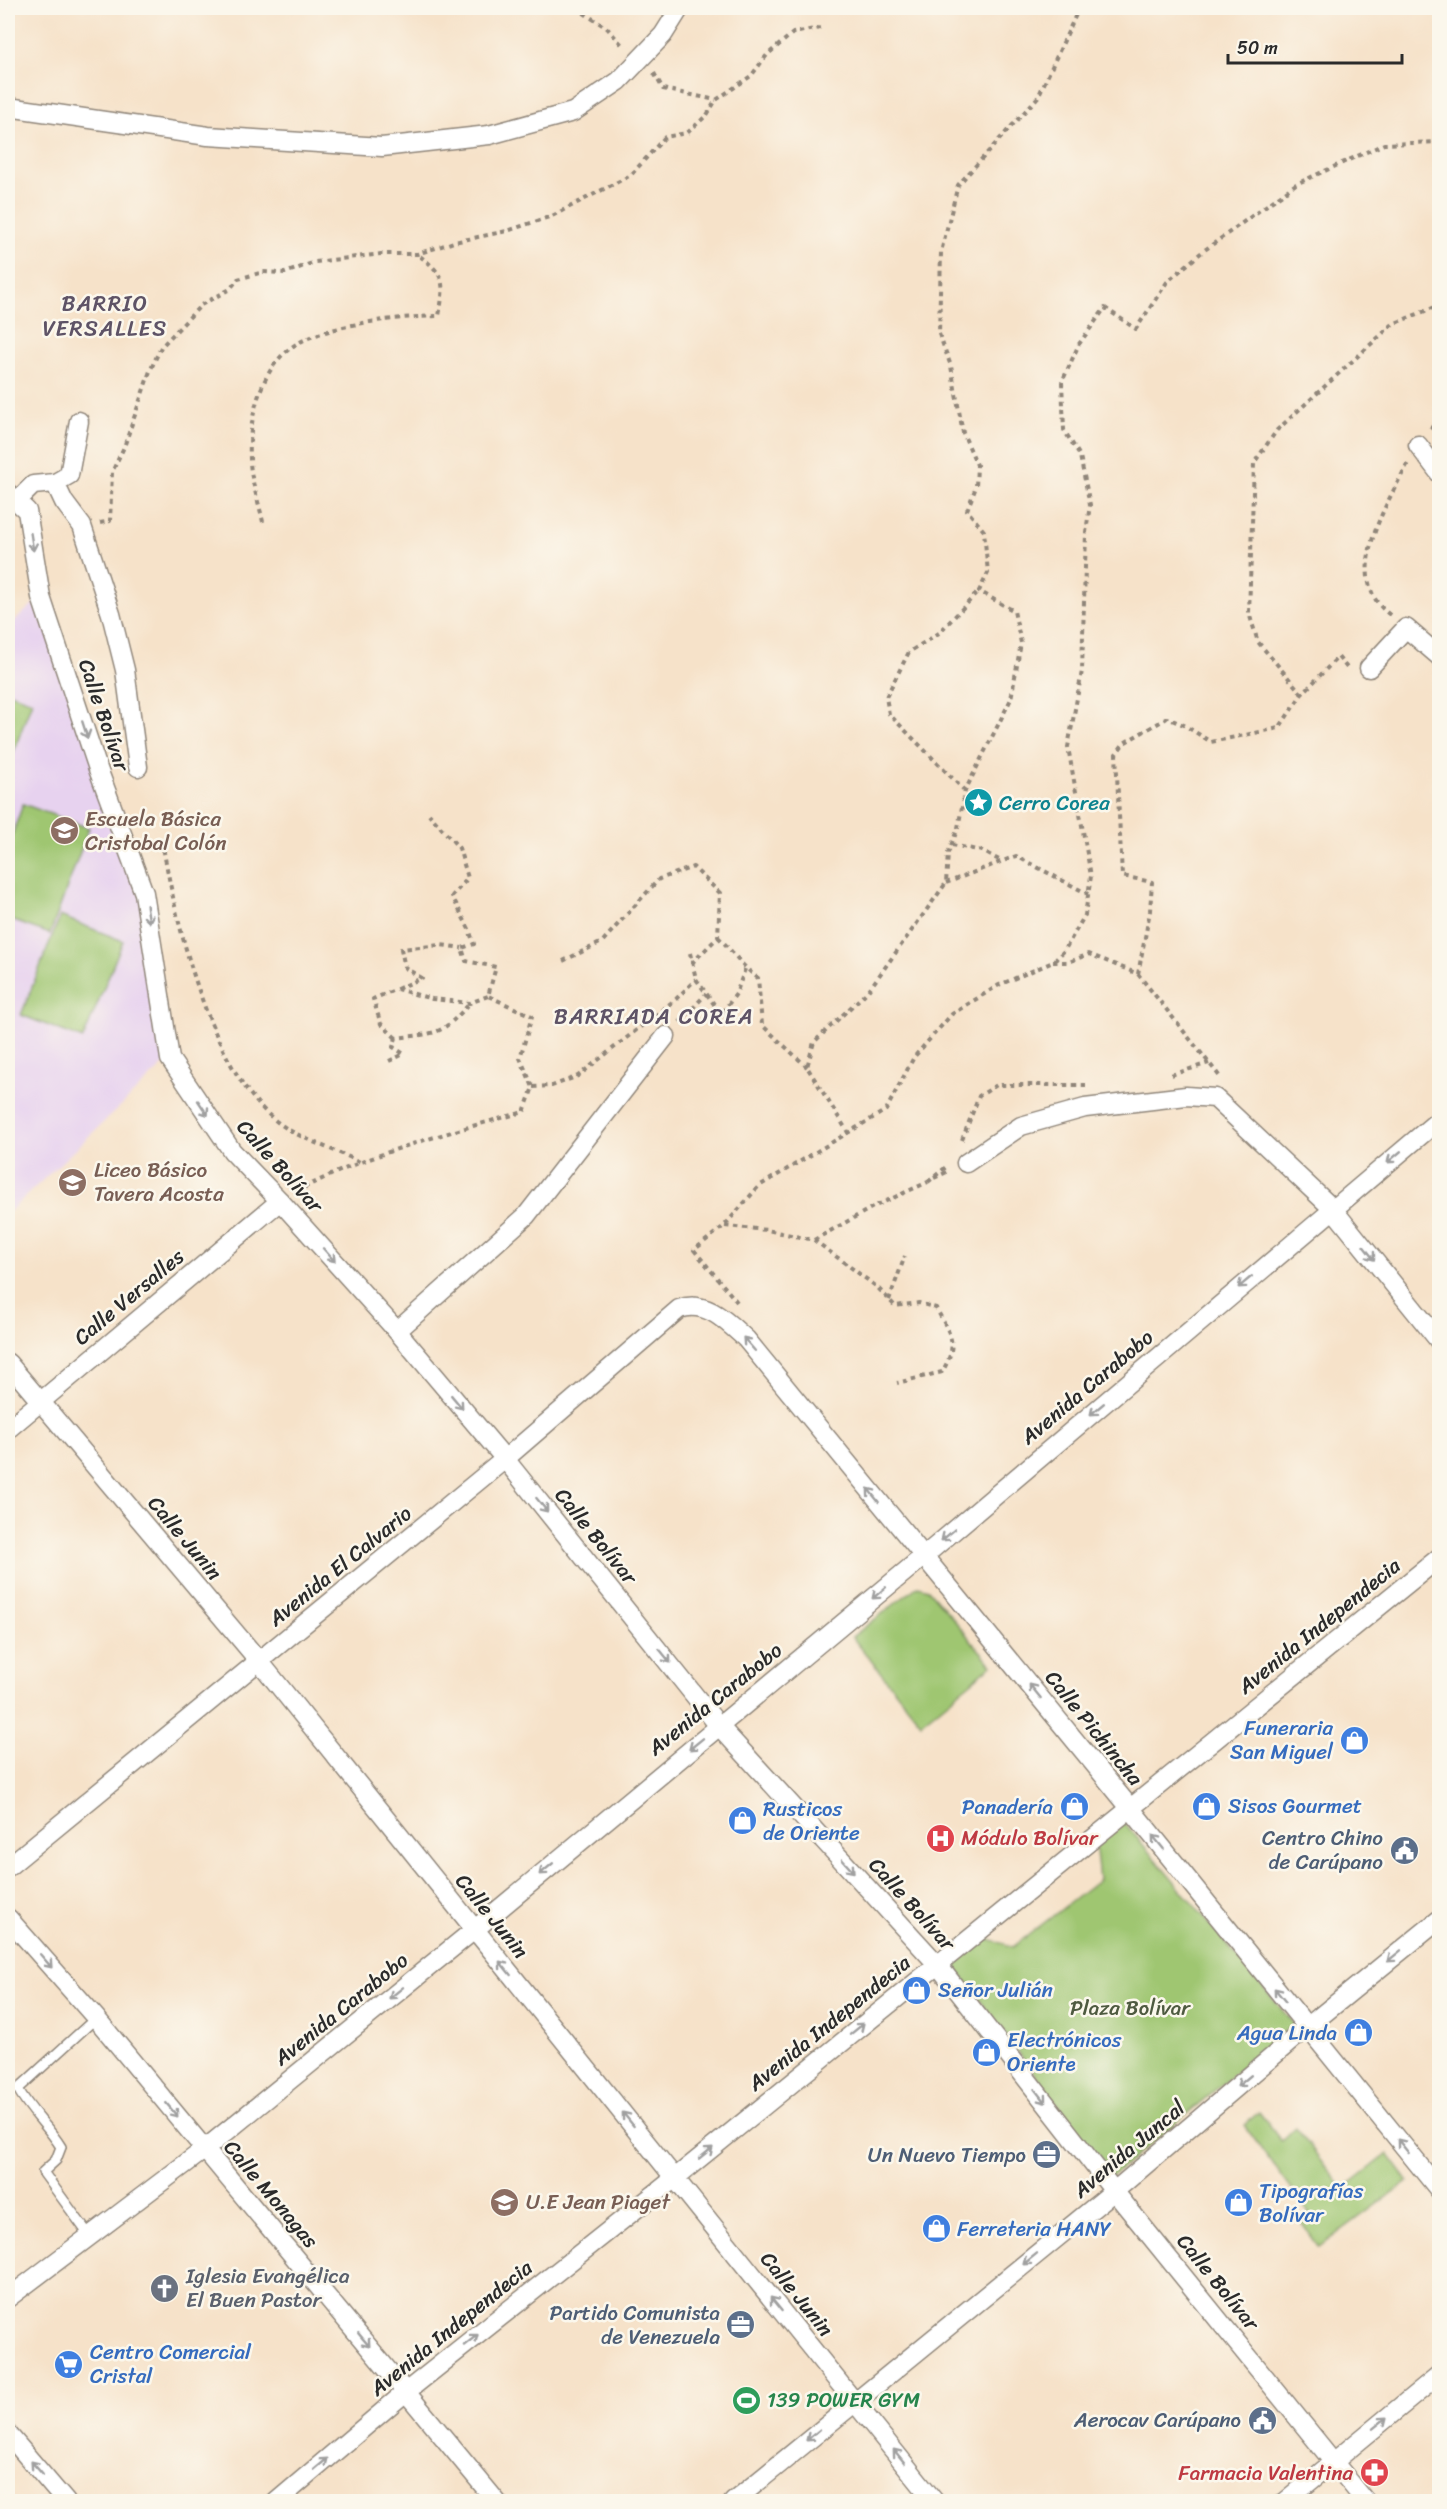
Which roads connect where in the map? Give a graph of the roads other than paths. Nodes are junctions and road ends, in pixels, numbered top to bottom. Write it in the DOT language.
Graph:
graph roads {
  1 [pos="680,8"];
  2 [pos="8,107"];
  3 [pos="79,421"];
  4 [pos="1418,445"];
  5 [pos="1440,474"];
  6 [pos="55,483"];
  7 [pos="12,497"];
  8 [pos="1440,657"];
  9 [pos="1369,668"];
  10 [pos="138,766"];
  11 [pos="666,1036"];
  12 [pos="1440,1119"];
  13 [pos="966,1163"];
  14 [pos="280,1201"];
  15 [pos="1332,1208"];
  16 [pos="701,1306"];
  17 [pos="397,1331"];
  18 [pos="1440,1342"];
  19 [pos="8,1363"];
  20 [pos="40,1401"];
  21 [pos="8,1429"];
  22 [pos="505,1459"];
  23 [pos="924,1556"];
  24 [pos="1440,1557"];
  25 [pos="259,1661"];
  26 [pos="719,1726"];
  27 [pos="1130,1808"];
  28 [pos="8,1867"];
  29 [pos="8,1917"];
  30 [pos="1440,1919"];
  31 [pos="474,1930"];
  32 [pos="937,1964"];
  33 [pos="96,2018"];
  34 [pos="1306,2028"];
  35 [pos="205,2149"];
  36 [pos="675,2178"];
  37 [pos="1114,2191"];
  38 [pos="1440,2191"];
  39 [pos="89,2235"];
  40 [pos="8,2298"];
  41 [pos="1440,2374"];
  42 [pos="407,2391"];
  43 [pos="854,2401"];
  44 [pos="8,2434"];
  45 [pos="1335,2460"];
  46 [pos="66,2502"];
  47 [pos="276,2502"];
  48 [pos="497,2502"];
  49 [pos="734,2502"];
  50 [pos="935,2502"];
  51 [pos="1285,2502"];
  52 [pos="1366,2502"];
  1 -- 2 [label="street"];
  3 -- 6 [label="street"];
  4 -- 5 [label="street"];
  6 -- 7 [label="street"];
  6 -- 10 [label="street"];
  7 -- 14 [label="street, Calle Bolívar, one-way"];
  8 -- 9 [label="street"];
  11 -- 17 [label="street"];
  12 -- 15 [label="street, Avenida Carabobo, one-way"];
  13 -- 15 [label="street"];
  14 -- 17 [label="street, Calle Bolívar, one-way"];
  14 -- 20 [label="street, Calle Versalles"];
  15 -- 18 [label="street, one-way"];
  15 -- 23 [label="street, Avenida Carabobo, one-way"];
  16 -- 22 [label="street, Avenida El Calvario"];
  23 -- 16 [label="street, Calle Pichincha, one-way"];
  17 -- 22 [label="street, Calle Bolívar, one-way"];
  19 -- 20 [label="street, Calle Junin"];
  20 -- 21 [label="street, Calle Versalles"];
  20 -- 25 [label="street, Calle Junin"];
  22 -- 25 [label="street, Avenida El Calvario"];
  22 -- 26 [label="street, Calle Bolívar, one-way"];
  23 -- 26 [label="street, Avenida Carabobo, one-way"];
  27 -- 23 [label="street, Calle Pichincha, one-way"];
  24 -- 27 [label="street, Avenida Independecia"];
  25 -- 28 [label="street, Avenida El Calvario"];
  25 -- 31 [label="street, Calle Junin"];
  26 -- 31 [label="street, Avenida Carabobo, one-way"];
  26 -- 32 [label="street, Calle Bolívar, one-way"];
  27 -- 32 [label="street, Avenida Independecia"];
  34 -- 27 [label="street, Calle Pichincha, one-way"];
  29 -- 33 [label="street, Calle Monagas, one-way"];
  30 -- 34 [label="street, Avenida Juncal, one-way"];
  31 -- 35 [label="street, Avenida Carabobo, one-way"];
  36 -- 31 [label="street, Calle Junin, one-way"];
  36 -- 32 [label="street, Avenida Independecia, one-way"];
  32 -- 37 [label="street, Calle Bolívar, one-way"];
  33 -- 35 [label="street, Calle Monagas, one-way"];
  33 -- 39 [label="lane"];
  34 -- 37 [label="street, Avenida Juncal, one-way"];
  38 -- 34 [label="street, Calle Pichincha, one-way"];
  35 -- 39 [label="street, Avenida Carabobo"];
  35 -- 42 [label="street, Calle Monagas, one-way"];
  42 -- 36 [label="street, Avenida Independecia, one-way"];
  43 -- 36 [label="street, Calle Junin, one-way"];
  37 -- 43 [label="street, Avenida Juncal, one-way"];
  37 -- 45 [label="street, Calle Bolívar"];
  39 -- 40 [label="street, Avenida Carabobo"];
  45 -- 41 [label="street, one-way"];
  47 -- 42 [label="street, Avenida Independecia, one-way"];
  42 -- 48 [label="street, Calle Monagas"];
  43 -- 49 [label="street, Avenida Juncal, one-way"];
  50 -- 43 [label="street, Calle Junin, one-way"];
  46 -- 44 [label="street, one-way"];
  45 -- 51 [label="street"];
  45 -- 52 [label="street, Calle Bolívar"];
}
